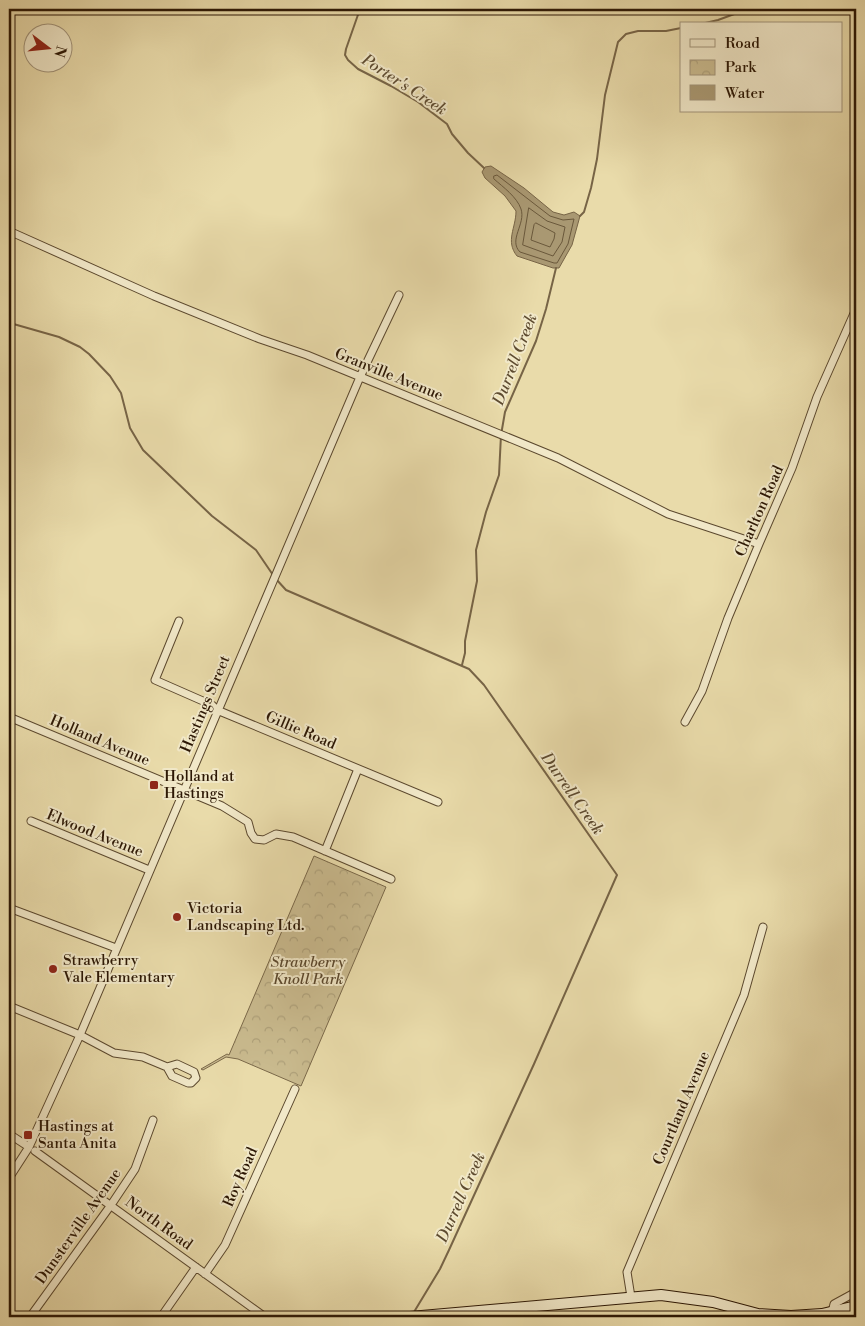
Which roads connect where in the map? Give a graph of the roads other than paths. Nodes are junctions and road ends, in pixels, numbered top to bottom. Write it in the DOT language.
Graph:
graph roads {
  1 [pos="9,231"];
  2 [pos="399,295"];
  3 [pos="856,310"];
  4 [pos="360,377"];
  5 [pos="759,544"];
  6 [pos="179,621"];
  7 [pos="217,710"];
  8 [pos="9,717"];
  9 [pos="686,722"];
  10 [pos="358,769"];
  11 [pos="183,790"];
  12 [pos="438,802"];
  13 [pos="31,821"];
  14 [pos="325,851"];
  15 [pos="149,870"];
  16 [pos="391,879"];
  17 [pos="9,908"];
  18 [pos="763,927"];
  19 [pos="116,948"];
  20 [pos="9,1006"];
  21 [pos="80,1035"];
  22 [pos="167,1067"];
  23 [pos="295,1089"];
  24 [pos="153,1120"];
  25 [pos="9,1134"];
  26 [pos="32,1149"];
  27 [pos="9,1178"];
  28 [pos="111,1205"];
  29 [pos="196,1267"];
  30 [pos="205,1274"];
  31 [pos="856,1292"];
  32 [pos="631,1297"];
  33 [pos="856,1306"];
  34 [pos="832,1312"];
  35 [pos="430,1316"];
  36 [pos="30,1317"];
  37 [pos="161,1317"];
  38 [pos="265,1317"];
  39 [pos="410,1317"];
  1 -- 4 [label="street, Granville Avenue"];
  2 -- 4 [label="street, Hastings Street"];
  3 -- 5 [label="street, Charlton Road"];
  4 -- 5 [label="street, Granville Avenue"];
  4 -- 7 [label="street, Hastings Street"];
  5 -- 9 [label="street, Charlton Road"];
  6 -- 7 [label="street, Gillie Road"];
  7 -- 10 [label="street, Gillie Road"];
  7 -- 11 [label="street, Hastings Street"];
  8 -- 11 [label="street, Holland Avenue"];
  10 -- 12 [label="street, Gillie Road"];
  10 -- 14 [label="street"];
  11 -- 14 [label="street, Holland Avenue"];
  11 -- 15 [label="street, Hastings Street"];
  13 -- 15 [label="street, Elwood Avenue"];
  14 -- 16 [label="street, Holland Avenue"];
  15 -- 19 [label="street, Hastings Street"];
  17 -- 19 [label="street"];
  18 -- 32 [label="street, Courtland Avenue"];
  19 -- 21 [label="street, Hastings Street"];
  20 -- 21 [label="street"];
  21 -- 22 [label="street"];
  21 -- 26 [label="street, Hastings Street"];
  23 -- 30 [label="street, Roy Road"];
  24 -- 28 [label="street, Dunsterville Avenue"];
  25 -- 26 [label="street, North Road"];
  26 -- 27 [label="street, Hastings Street"];
  26 -- 28 [label="street, North Road"];
  28 -- 29 [label="street, North Road"];
  28 -- 36 [label="street, Dunsterville Avenue"];
  29 -- 30 [label="street, North Road"];
  29 -- 37 [label="street"];
  30 -- 38 [label="street, North Road"];
  31 -- 34 [label="street"];
  32 -- 34 [label="main road"];
  32 -- 35 [label="main road"];
  33 -- 34 [label="main road"];
  35 -- 39 [label="main road"];
}
